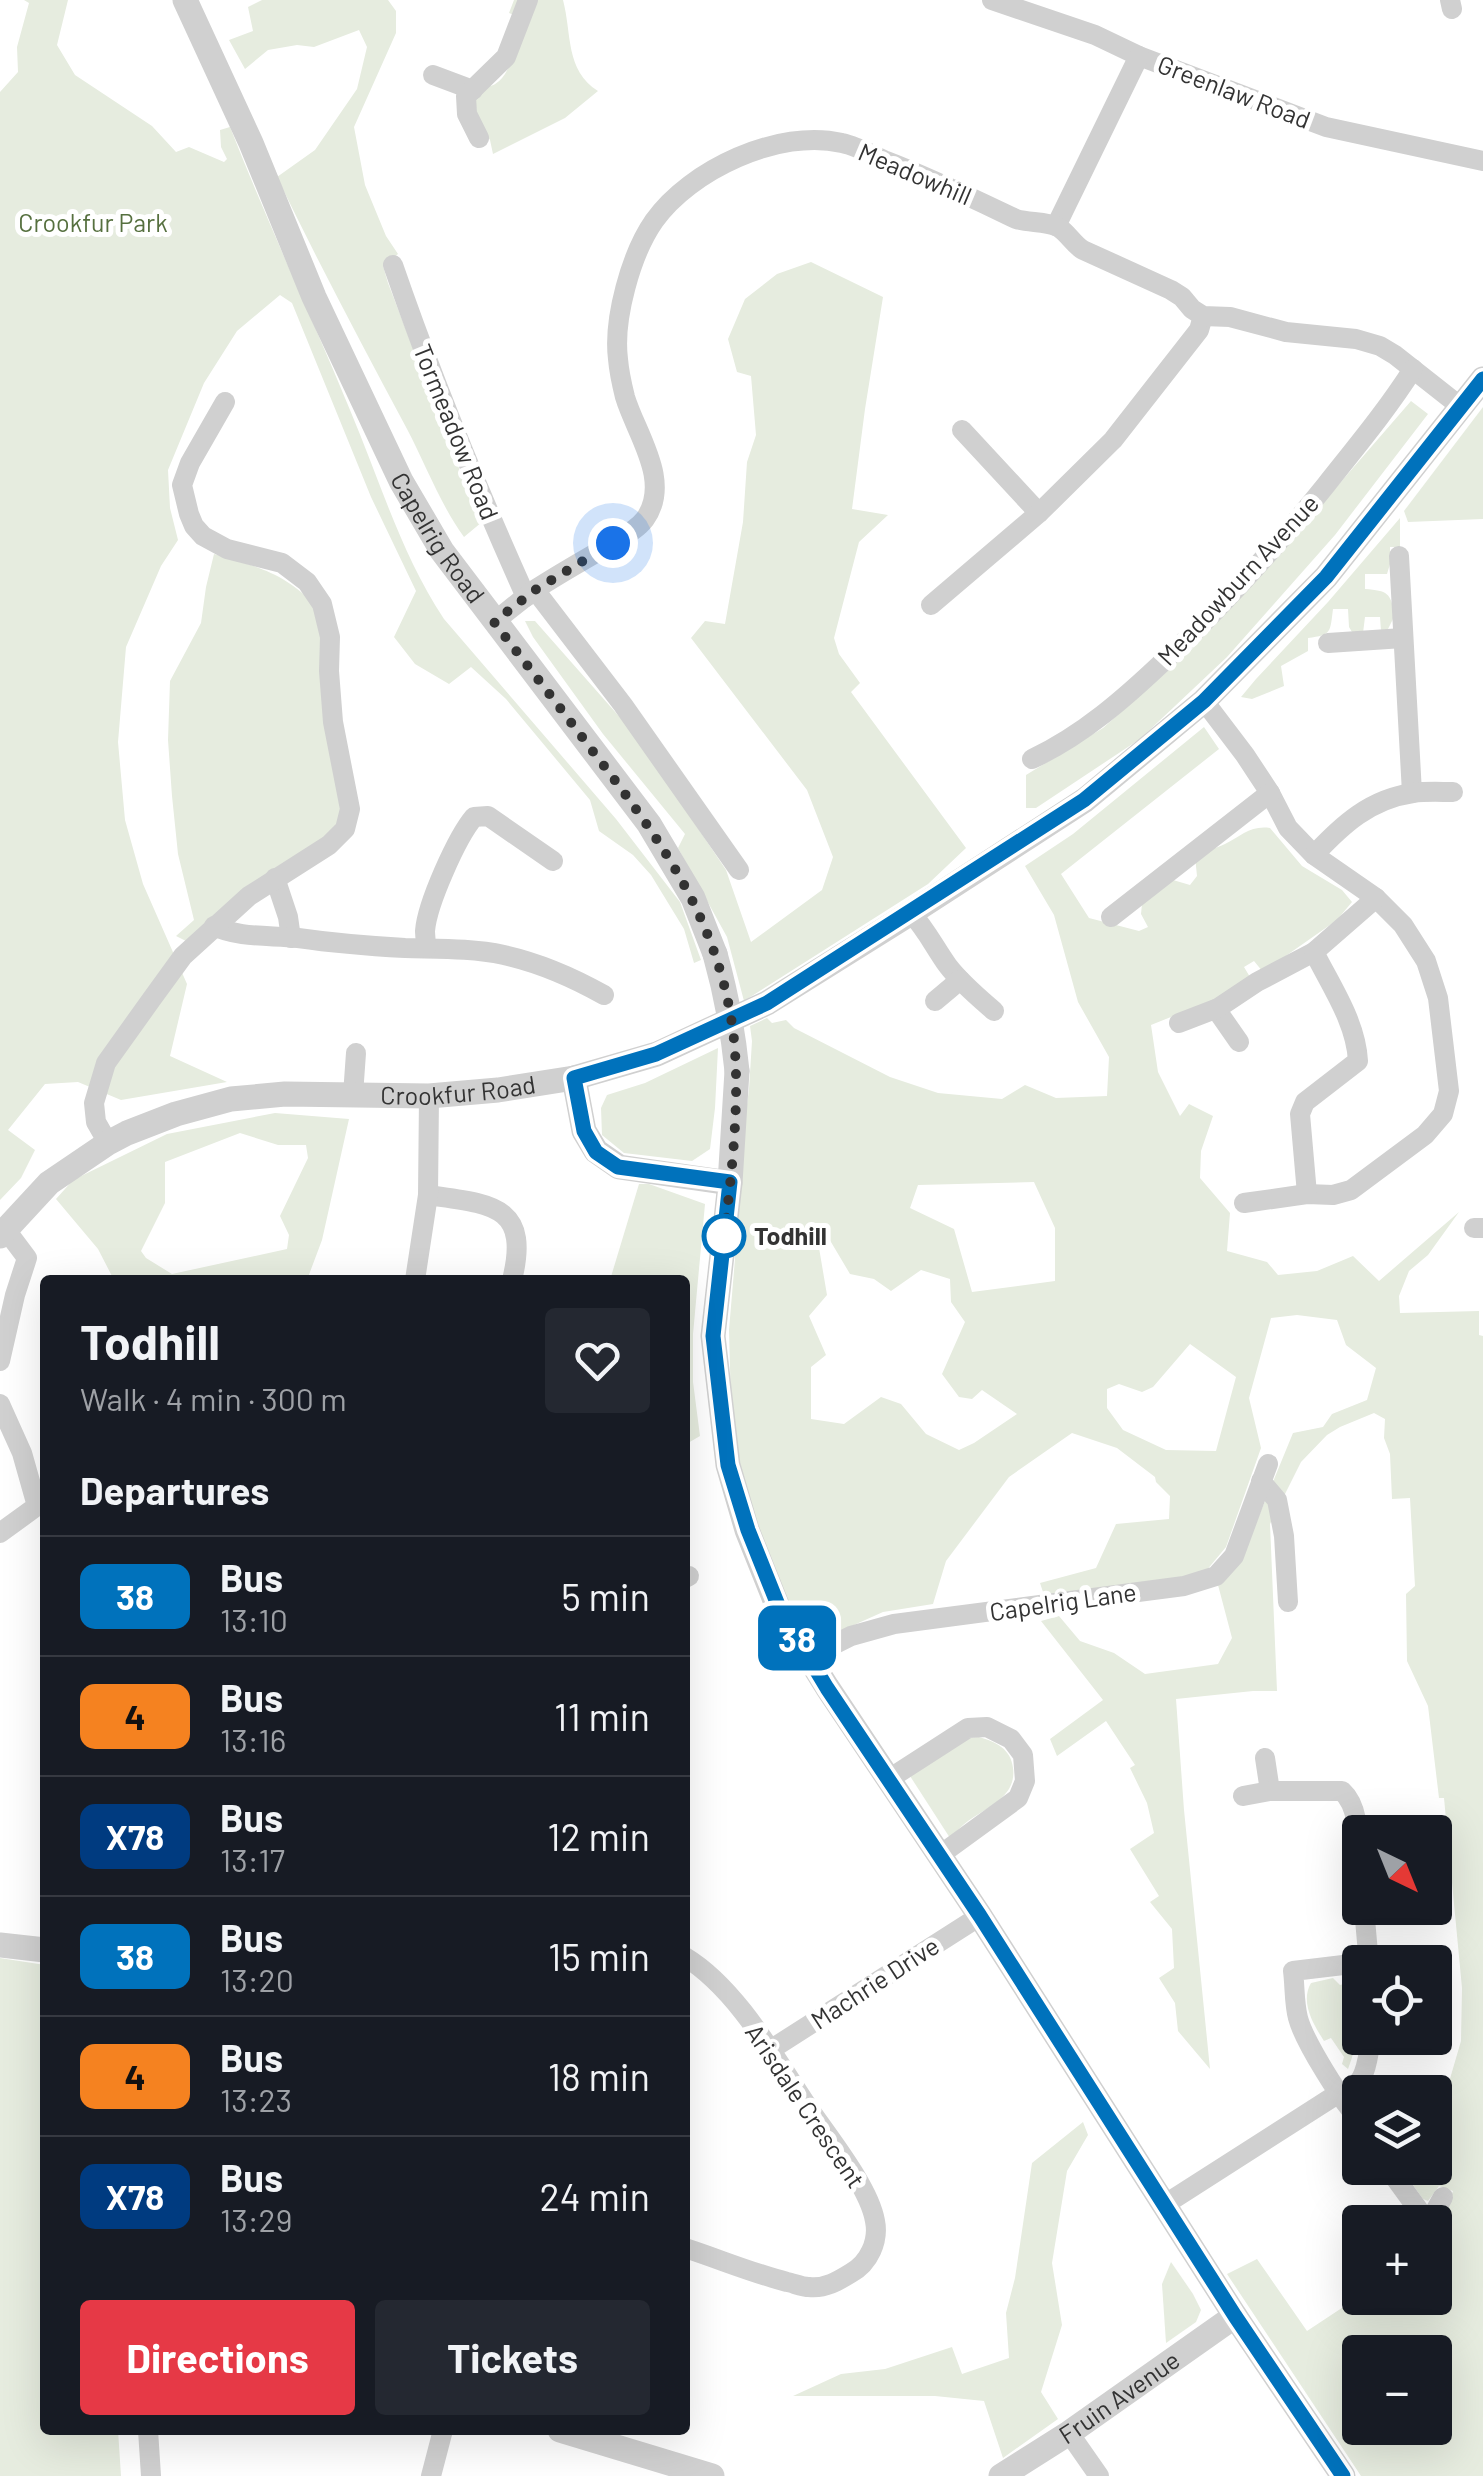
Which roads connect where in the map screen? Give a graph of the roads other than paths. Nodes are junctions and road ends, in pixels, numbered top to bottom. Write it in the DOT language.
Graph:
graph roads {
  1 [pos="185,0"];
  2 [pos="528,0"];
  3 [pos="992,0"];
  4 [pos="1139,56"];
  5 [pos="433,75"];
  6 [pos="474,90"];
  7 [pos="479,138"];
  8 [pos="1483,161"];
  9 [pos="1056,226"];
  10 [pos="393,265"];
  11 [pos="1203,316"];
  12 [pos="1412,369"];
  13 [pos="1483,379"];
  14 [pos="224,402"];
  15 [pos="1461,408"];
  16 [pos="962,430"];
  17 [pos="1039,513"];
  18 [pos="1399,556"];
  19 [pos="530,594"];
  20 [pos="931,605"];
  21 [pos="494,622"];
  22 [pos="1403,638"];
  23 [pos="1328,643"];
  24 [pos="1204,701"];
  25 [pos="1032,759"];
  26 [pos="1453,792"];
  27 [pos="1270,793"];
  28 [pos="1412,793"];
  29 [pos="1314,855"];
  30 [pos="553,861"];
  31 [pos="739,870"];
  32 [pos="275,878"];
  33 [pos="1376,898"];
  34 [pos="912,912"];
  35 [pos="1111,917"];
  36 [pos="214,926"];
  37 [pos="290,938"];
  38 [pos="426,948"];
  39 [pos="1314,952"];
  40 [pos="960,980"];
  41 [pos="604,995"];
  42 [pos="935,1000"];
  43 [pos="1216,1009"];
  44 [pos="994,1011"];
  45 [pos="1179,1023"];
  46 [pos="1239,1042"];
  47 [pos="356,1053"];
  48 [pos="574,1078"];
  49 [pos="353,1095"];
  50 [pos="429,1096"];
  51 [pos="108,1143"];
  52 [pos="730,1182"];
  53 [pos="1308,1194"];
  54 [pos="428,1195"];
  55 [pos="1244,1203"];
  56 [pos="3,1233"];
  57 [pos="415,1275"];
  58 [pos="513,1275"];
  59 [pos="0,1362"];
  60 [pos="0,1404"];
  61 [pos="40,1505"];
  62 [pos="40,1509"];
  63 [pos="0,1532"];
  64 [pos="1288,1602"];
  65 [pos="809,1657"];
  66 [pos="1265,1758"];
  67 [pos="889,1779"];
  68 [pos="1270,1791"];
  69 [pos="1243,1796"];
  70 [pos="1354,1815"];
  71 [pos="940,1855"];
  72 [pos="980,1916"];
  73 [pos="0,1945"];
  74 [pos="40,1949"];
  75 [pos="690,1961"];
  76 [pos="1342,1964"];
  77 [pos="770,2050"];
  78 [pos="1369,2055"];
  79 [pos="1341,2096"];
  80 [pos="1443,2197"];
  81 [pos="1164,2205"];
  82 [pos="1439,2205"];
  83 [pos="690,2250"];
  84 [pos="1235,2316"];
  85 [pos="1068,2432"];
  86 [pos="148,2435"];
  87 [pos="442,2435"];
  88 [pos="576,2435"];
  89 [pos="151,2476"];
  90 [pos="432,2476"];
  91 [pos="708,2476"];
  92 [pos="1002,2476"];
  93 [pos="1099,2476"];
  94 [pos="1343,2476"];
  1 -- 21 [label="street, Capelrig Road"];
  2 -- 6 [label="street"];
  3 -- 4 [label="street, Greenlaw Road"];
  4 -- 8 [label="street, Greenlaw Road"];
  4 -- 9 [label="street"];
  5 -- 6 [label="street"];
  6 -- 7 [label="street"];
  9 -- 11 [label="street, Meadowhill"];
  9 -- 19 [label="street, Meadowhill"];
  10 -- 19 [label="street, Tormeadow Road"];
  11 -- 12 [label="street, Meadowhill"];
  11 -- 17 [label="street"];
  12 -- 15 [label="street, Meadowhill"];
  12 -- 25 [label="street, Meadowburn Avenue"];
  13 -- 15 [label="street, Crookfur Road"];
  14 -- 32 [label="street"];
  15 -- 24 [label="street, Crookfur Road"];
  16 -- 17 [label="street"];
  17 -- 20 [label="street"];
  18 -- 22 [label="street"];
  19 -- 21 [label="street, Meadowhill"];
  19 -- 31 [label="street, Tormeadow Road"];
  21 -- 52 [label="street, Capelrig Road, bridge"];
  22 -- 23 [label="street"];
  22 -- 28 [label="street"];
  24 -- 27 [label="street"];
  24 -- 34 [label="street, Crookfur Road"];
  26 -- 28 [label="street"];
  27 -- 29 [label="street"];
  27 -- 35 [label="street"];
  28 -- 29 [label="street"];
  29 -- 33 [label="street"];
  30 -- 38 [label="street"];
  32 -- 36 [label="street"];
  32 -- 37 [label="street"];
  33 -- 39 [label="street"];
  33 -- 53 [label="street"];
  34 -- 40 [label="street"];
  34 -- 48 [label="street, Crookfur Road"];
  36 -- 37 [label="street"];
  36 -- 51 [label="street"];
  37 -- 38 [label="street"];
  38 -- 41 [label="street"];
  39 -- 43 [label="street"];
  39 -- 53 [label="street"];
  40 -- 42 [label="street"];
  40 -- 44 [label="street"];
  43 -- 45 [label="street"];
  43 -- 46 [label="street"];
  47 -- 49 [label="street"];
  48 -- 50 [label="street, Crookfur Road"];
  48 -- 52 [label="street"];
  49 -- 50 [label="street, Crookfur Road"];
  49 -- 51 [label="street, Crookfur Road"];
  50 -- 54 [label="street"];
  51 -- 56 [label="street, Crookfur Road"];
  52 -- 65 [label="street, Capelrig Road"];
  53 -- 55 [label="street"];
  54 -- 57 [label="street"];
  54 -- 58 [label="street"];
  56 -- 59 [label="street"];
  60 -- 61 [label="street"];
  62 -- 63 [label="street"];
  64 -- 65 [label="street, Capelrig Lane"];
  65 -- 67 [label="street, Capelrig Road"];
  66 -- 68 [label="street"];
  67 -- 71 [label="street, Capelrig Road"];
  67 -- 71 [label="street"];
  68 -- 69 [label="street"];
  68 -- 70 [label="street"];
  71 -- 72 [label="street, Capelrig Road"];
  72 -- 77 [label="street, Machrie Drive"];
  72 -- 81 [label="street, Capelrig Road"];
  73 -- 74 [label="street"];
  75 -- 77 [label="street, Arisdale Crescent"];
  76 -- 79 [label="street"];
  77 -- 83 [label="street, Arisdale Crescent"];
  78 -- 79 [label="street"];
  79 -- 81 [label="street"];
  80 -- 82 [label="street"];
  81 -- 84 [label="street, Capelrig Road"];
  84 -- 85 [label="street, Fruin Avenue"];
  84 -- 94 [label="street, Capelrig Road"];
  85 -- 92 [label="street, Fruin Avenue"];
  85 -- 93 [label="street"];
  86 -- 89 [label="street"];
  87 -- 90 [label="street"];
  88 -- 91 [label="street"];
}
